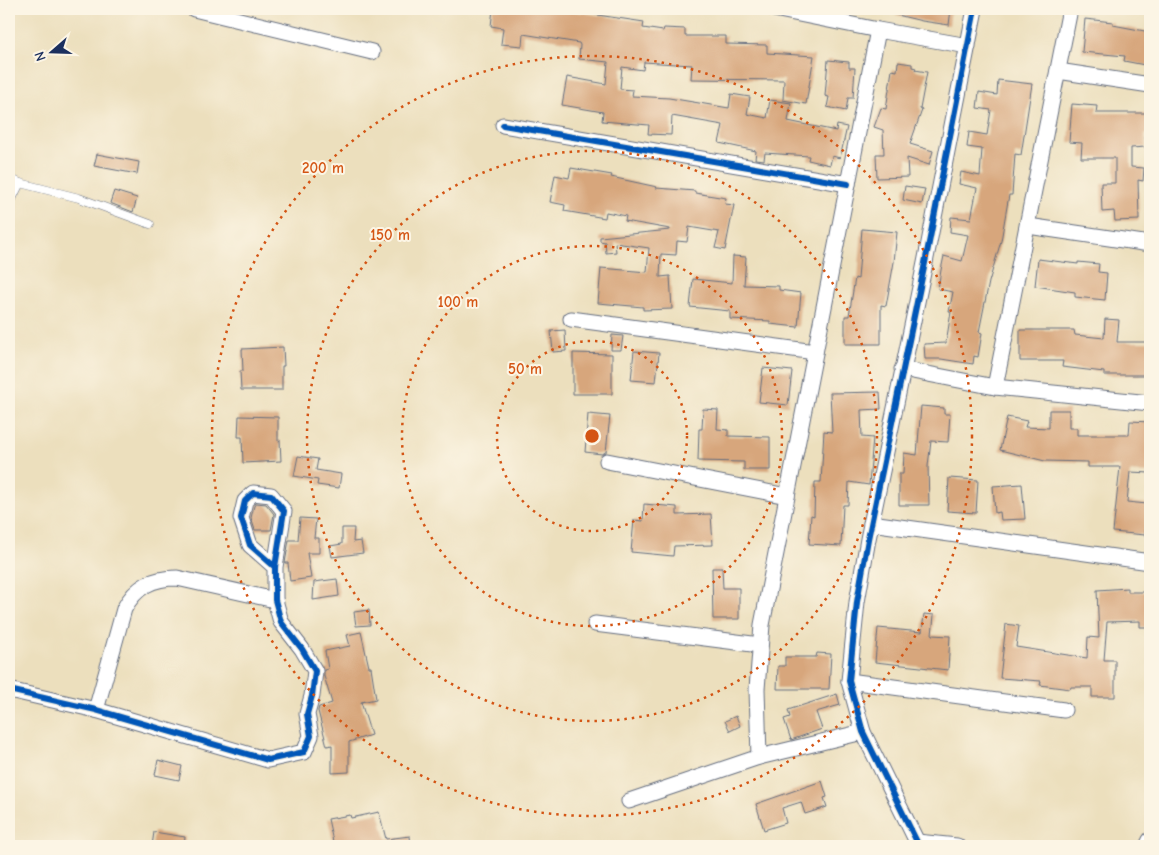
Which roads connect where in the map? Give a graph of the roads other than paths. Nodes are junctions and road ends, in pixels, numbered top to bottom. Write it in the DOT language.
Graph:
graph roads {
  1 [pos="194,9"];
  2 [pos="774,9"];
  3 [pos="975,9"];
  4 [pos="1070,9"];
  5 [pos="878,30"];
  6 [pos="968,46"];
  7 [pos="372,52"];
  8 [pos="1058,71"];
  9 [pos="1150,85"];
  10 [pos="503,126"];
  11 [pos="9,178"];
  12 [pos="20,183"];
  13 [pos="848,184"];
  14 [pos="9,205"];
  15 [pos="150,224"];
  16 [pos="1028,226"];
  17 [pos="1150,244"];
  18 [pos="571,319"];
  19 [pos="815,352"];
  20 [pos="902,369"];
  21 [pos="995,386"];
  22 [pos="1150,403"];
  23 [pos="607,461"];
  24 [pos="787,496"];
  25 [pos="871,523"];
  26 [pos="1150,562"];
  27 [pos="275,567"];
  28 [pos="275,600"];
  29 [pos="595,624"];
  30 [pos="760,645"];
  31 [pos="849,681"];
  32 [pos="9,690"];
  33 [pos="96,710"];
  34 [pos="1064,710"];
  35 [pos="863,732"];
  36 [pos="759,757"];
  37 [pos="629,801"];
  38 [pos="1150,840"];
  39 [pos="918,844"];
  40 [pos="957,846"];
  41 [pos="1147,846"];
  1 -- 7 [label="street"];
  2 -- 5 [label="street"];
  3 -- 6 [label="street"];
  4 -- 8 [label="street"];
  5 -- 6 [label="street"];
  5 -- 13 [label="street"];
  6 -- 20 [label="street"];
  8 -- 9 [label="street"];
  8 -- 16 [label="street"];
  10 -- 13 [label="street"];
  11 -- 12 [label="lane"];
  12 -- 14 [label="lane"];
  12 -- 15 [label="lane"];
  13 -- 19 [label="street"];
  16 -- 17 [label="street"];
  16 -- 21 [label="street"];
  18 -- 19 [label="street"];
  19 -- 24 [label="street"];
  20 -- 21 [label="street"];
  20 -- 25 [label="street"];
  21 -- 22 [label="street"];
  23 -- 24 [label="street"];
  24 -- 30 [label="street"];
  25 -- 26 [label="street"];
  25 -- 31 [label="street"];
  27 -- 28 [label="street"];
  28 -- 33 [label="street"];
  28 -- 33 [label="street"];
  29 -- 30 [label="street"];
  30 -- 36 [label="street"];
  31 -- 34 [label="street"];
  31 -- 35 [label="street"];
  32 -- 33 [label="street"];
  35 -- 36 [label="street"];
  35 -- 39 [label="street"];
  36 -- 37 [label="street"];
  38 -- 41 [label="street"];
  39 -- 40 [label="street"];
}
